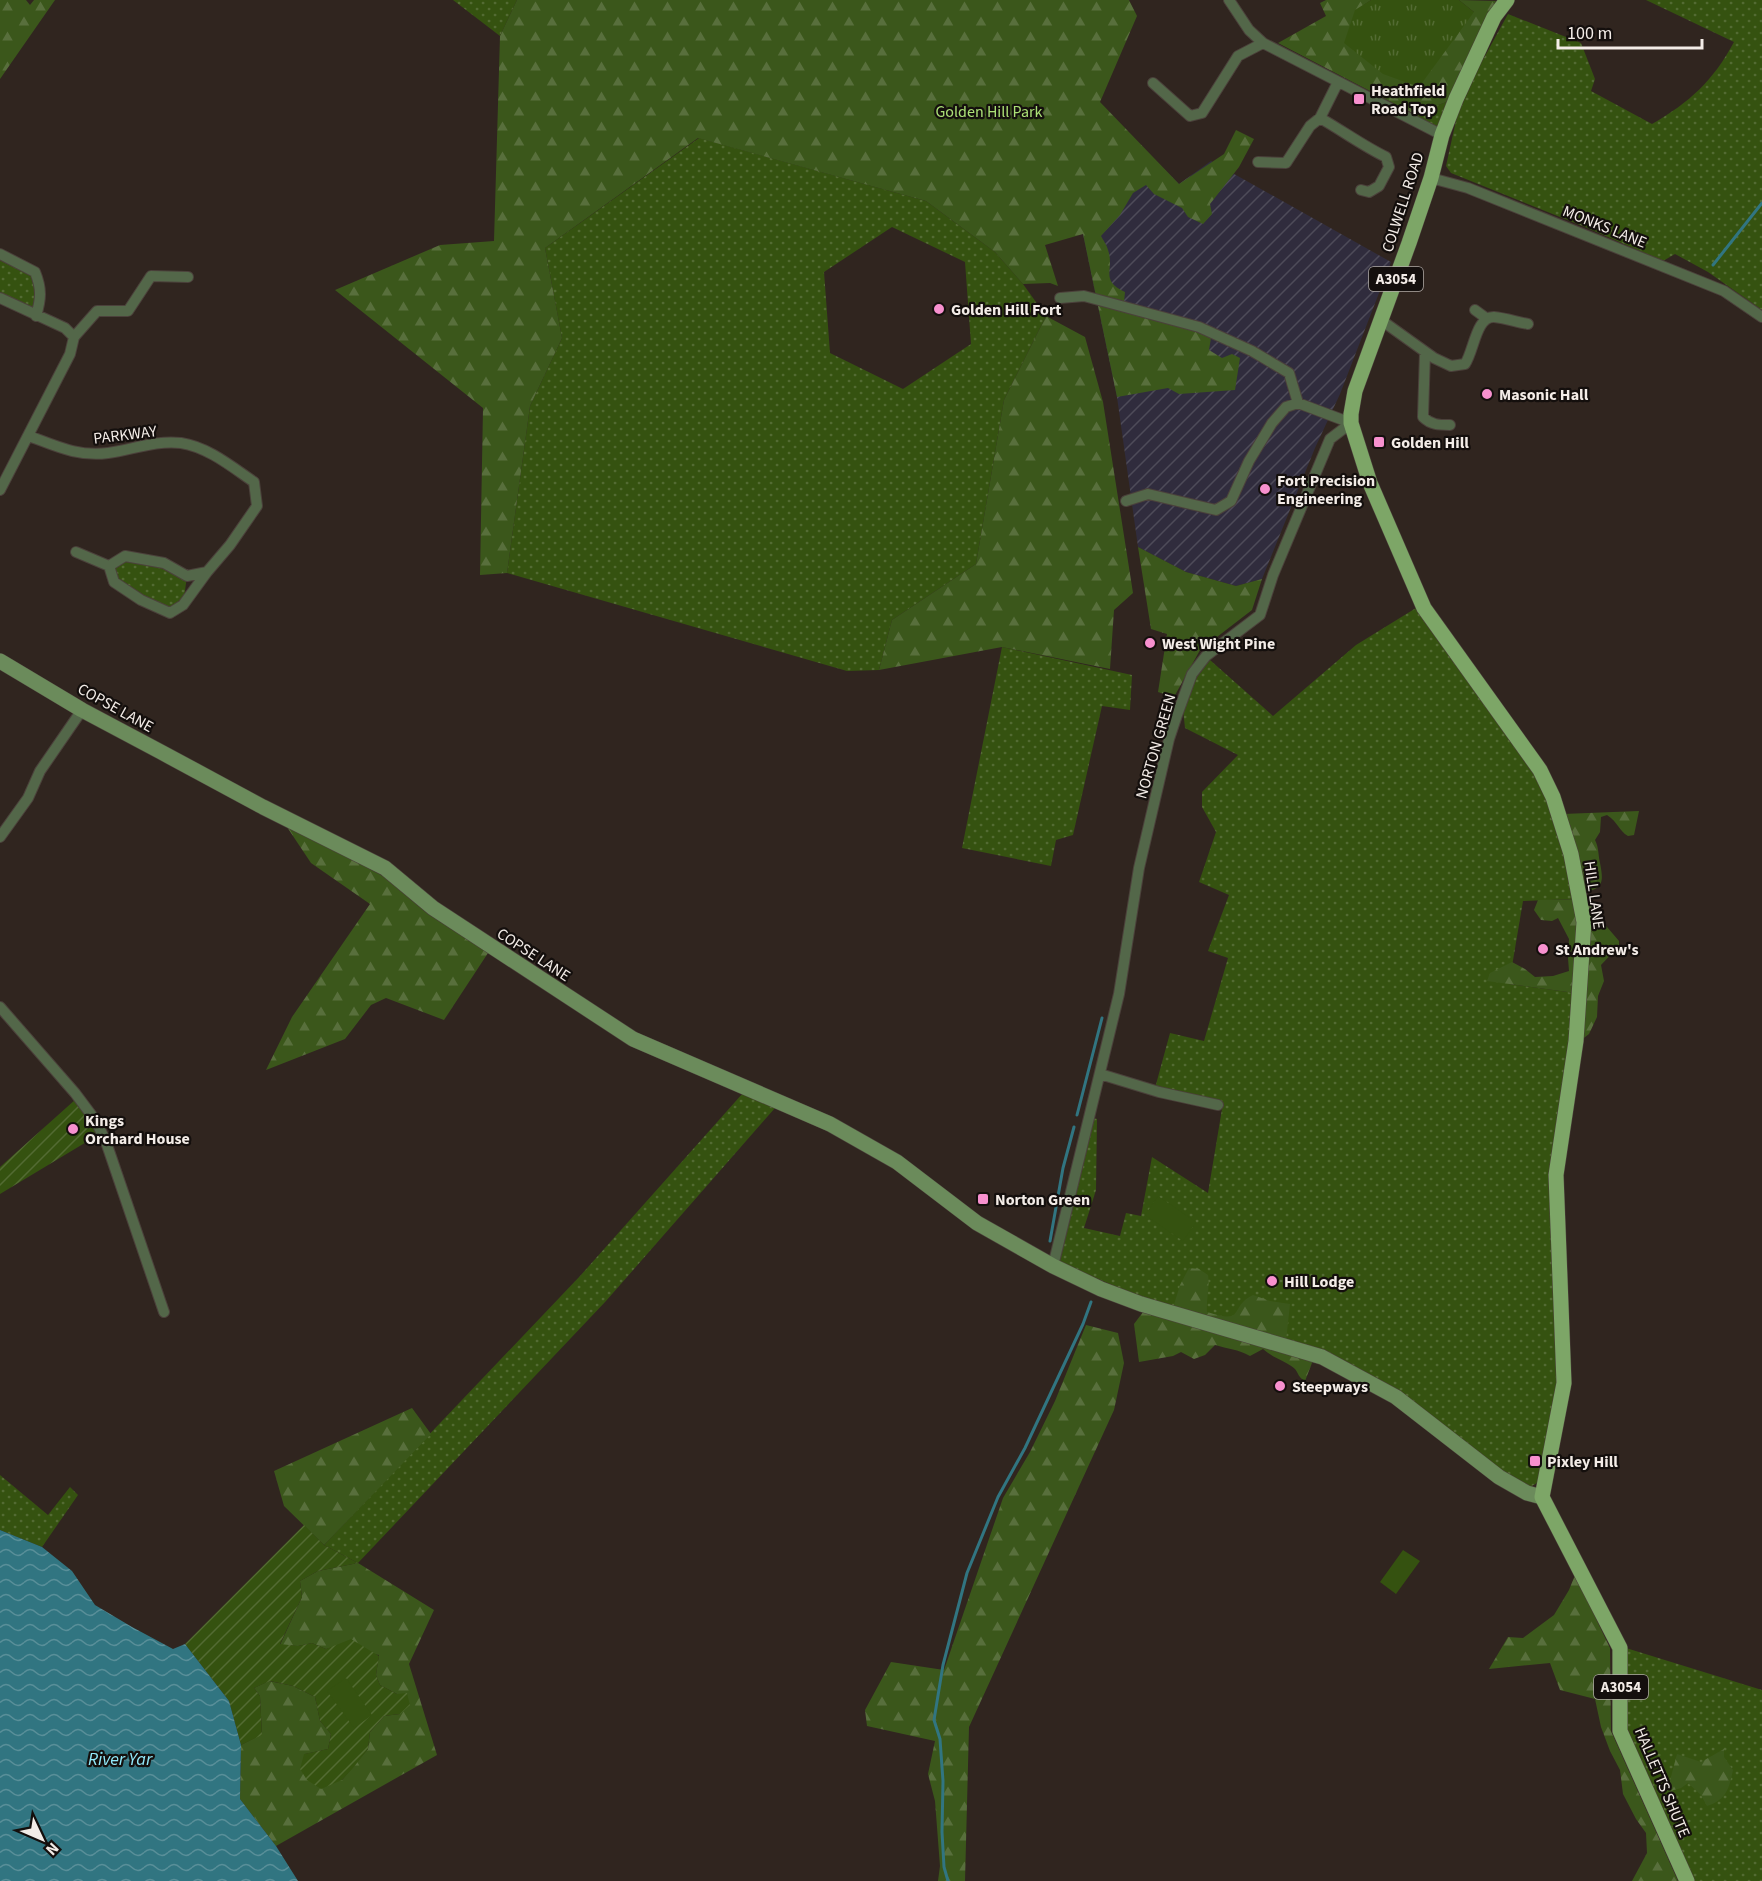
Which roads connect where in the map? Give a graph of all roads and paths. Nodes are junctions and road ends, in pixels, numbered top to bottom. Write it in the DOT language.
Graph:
graph roads {
  1 [pos="1229,0"];
  2 [pos="1507,0"];
  3 [pos="1263,43"];
  4 [pos="1338,82"];
  5 [pos="1153,83"];
  6 [pos="1320,118"];
  7 [pos="1442,135"];
  8 [pos="1258,162"];
  9 [pos="1431,178"];
  10 [pos="1361,190"];
  11 [pos="0,254"];
  12 [pos="142,266"];
  13 [pos="151,276"];
  14 [pos="188,278"];
  15 [pos="0,298"];
  16 [pos="1060,298"];
  17 [pos="1475,310"];
  18 [pos="36,316"];
  19 [pos="1762,316"];
  20 [pos="1486,318"];
  21 [pos="1381,320"];
  22 [pos="1528,324"];
  23 [pos="74,337"];
  24 [pos="1425,352"];
  25 [pos="1298,403"];
  26 [pos="1351,423"];
  27 [pos="1450,425"];
  28 [pos="29,435"];
  29 [pos="3,473"];
  30 [pos="0,490"];
  31 [pos="1126,501"];
  32 [pos="76,552"];
  33 [pos="109,566"];
  34 [pos="207,572"];
  35 [pos="0,661"];
  36 [pos="82,710"];
  37 [pos="0,837"];
  38 [pos="0,1007"];
  39 [pos="1100,1074"];
  40 [pos="1218,1105"];
  41 [pos="1053,1266"];
  42 [pos="164,1312"];
  43 [pos="1542,1497"];
  44 [pos="1687,1881"];
  1 -- 3 [label="street"];
  2 -- 7 [label="main road, COLWELL ROAD / A3054"];
  3 -- 4 [label="street"];
  3 -- 5 [label="street"];
  4 -- 6 [label="street"];
  4 -- 7 [label="street"];
  6 -- 8 [label="street"];
  6 -- 10 [label="street"];
  7 -- 9 [label="main road, COLWELL ROAD / A3054"];
  9 -- 19 [label="street, MONKS LANE"];
  9 -- 21 [label="main road, COLWELL ROAD / A3054"];
  11 -- 18 [label="street"];
  12 -- 13 [label="street"];
  13 -- 14 [label="street"];
  13 -- 23 [label="street"];
  15 -- 18 [label="street"];
  16 -- 25 [label="street"];
  17 -- 20 [label="street"];
  18 -- 23 [label="street"];
  20 -- 22 [label="street"];
  20 -- 24 [label="street"];
  21 -- 24 [label="street"];
  21 -- 26 [label="main road, COLWELL ROAD / A3054"];
  23 -- 28 [label="street"];
  24 -- 27 [label="street"];
  25 -- 26 [label="street"];
  25 -- 31 [label="street"];
  26 -- 39 [label="street, NORTON GREEN"];
  26 -- 43 [label="main road, HILL LANE / A3054"];
  28 -- 29 [label="street"];
  28 -- 34 [label="street, PARKWAY"];
  29 -- 30 [label="street"];
  32 -- 33 [label="street"];
  33 -- 34 [label="street"];
  33 -- 34 [label="street, PARKWAY"];
  35 -- 36 [label="street, COPSE LANE"];
  36 -- 37 [label="street"];
  36 -- 41 [label="street, COPSE LANE"];
  38 -- 42 [label="street"];
  39 -- 40 [label="street"];
  39 -- 41 [label="street, NORTON GREEN"];
  41 -- 43 [label="street"];
  43 -- 44 [label="main road, HALLETTS SHUTE / A3054"];
}
